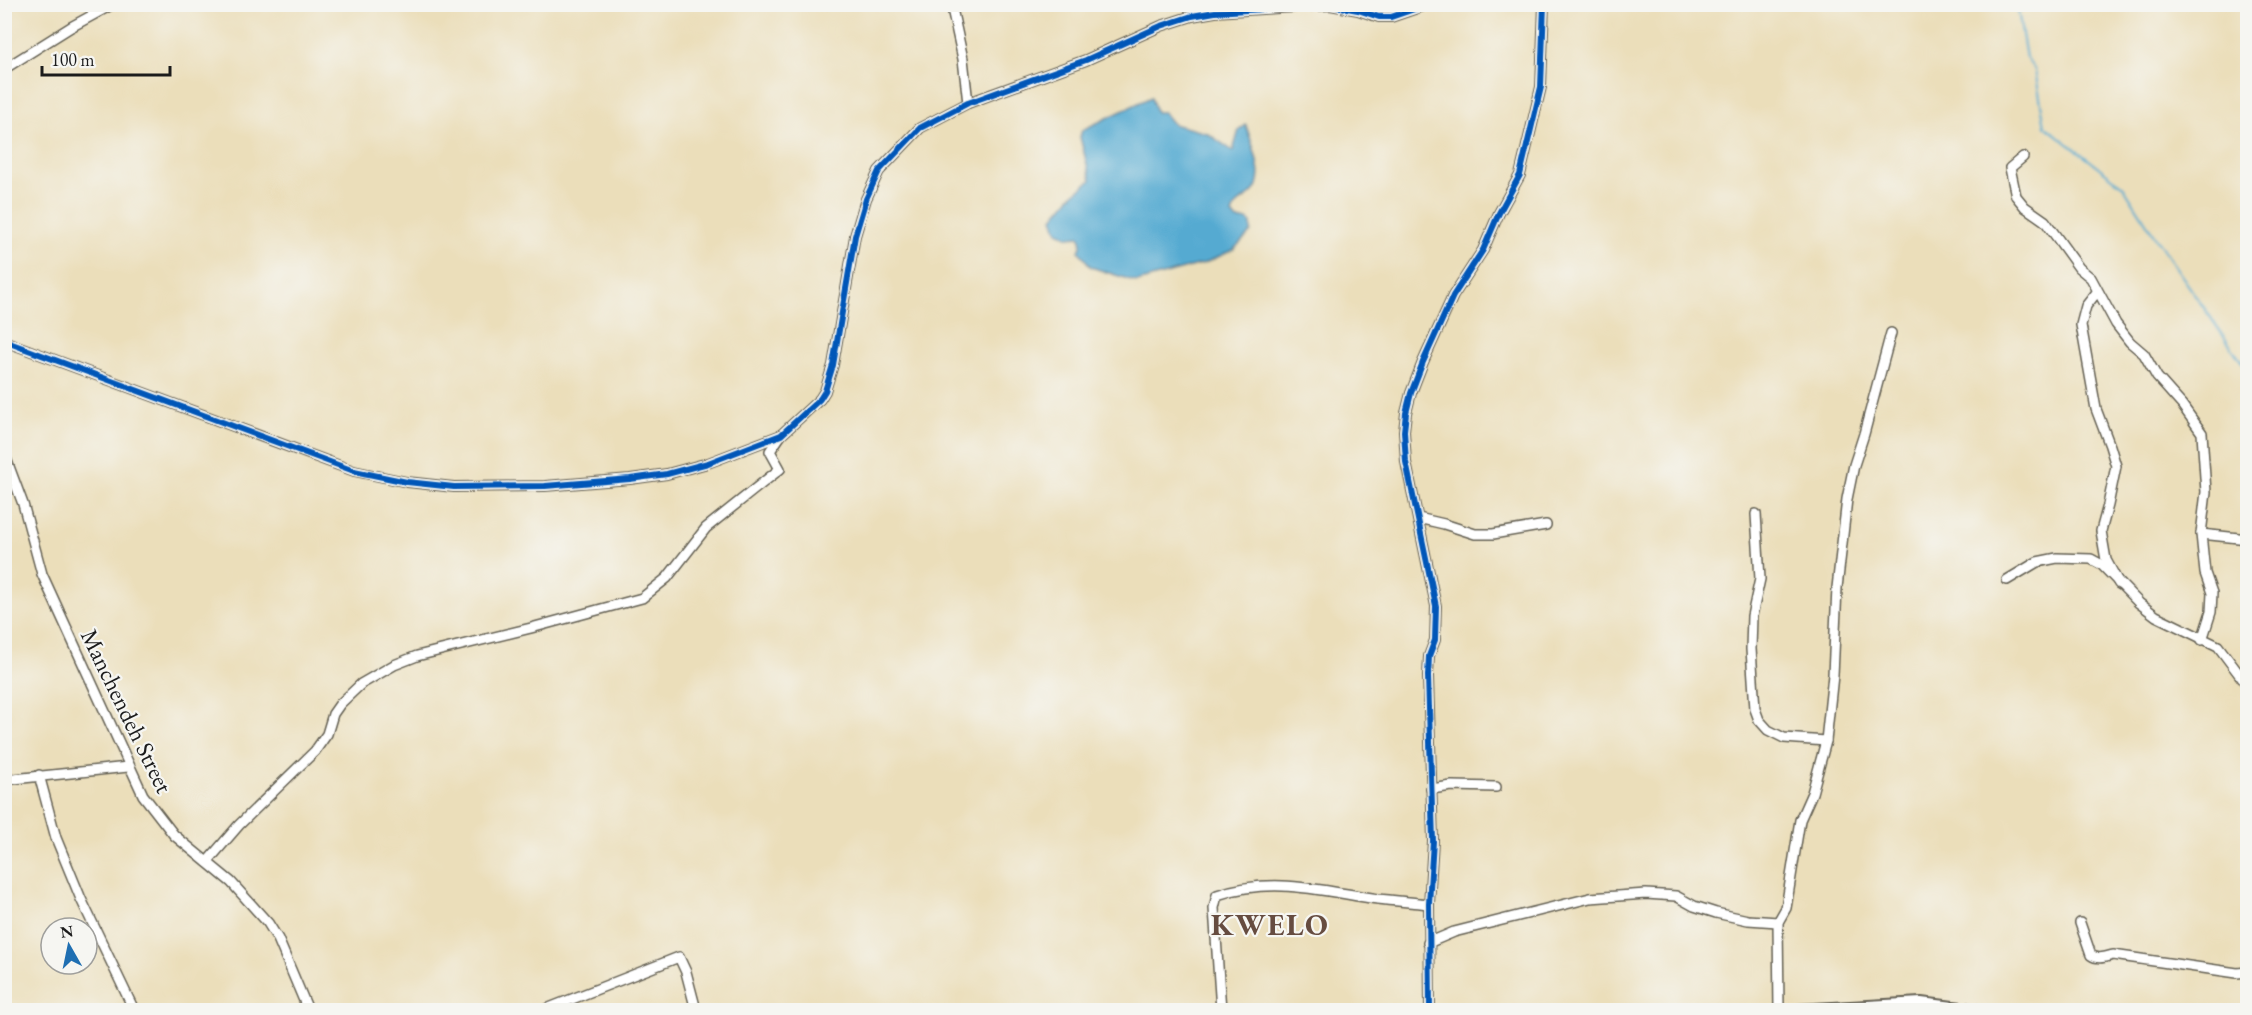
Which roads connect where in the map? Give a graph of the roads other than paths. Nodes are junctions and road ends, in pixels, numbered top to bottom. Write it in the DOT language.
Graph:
graph roads {
  1 [pos="113,4"];
  2 [pos="951,4"];
  3 [pos="1429,4"];
  4 [pos="1544,4"];
  5 [pos="4,69"];
  6 [pos="968,103"];
  7 [pos="2023,157"];
  8 [pos="2097,292"];
  9 [pos="1891,333"];
  10 [pos="4,340"];
  11 [pos="781,435"];
  12 [pos="4,453"];
  13 [pos="1756,514"];
  14 [pos="1418,518"];
  15 [pos="1546,525"];
  16 [pos="2201,534"];
  17 [pos="2247,539"];
  18 [pos="2007,580"];
  19 [pos="2119,584"];
  20 [pos="2202,640"];
  21 [pos="2247,686"];
  22 [pos="1826,741"];
  23 [pos="129,767"];
  24 [pos="39,775"];
  25 [pos="4,780"];
  26 [pos="1496,787"];
  27 [pos="1431,789"];
  28 [pos="207,862"];
  29 [pos="1429,904"];
  30 [pos="1778,922"];
  31 [pos="2080,923"];
  32 [pos="1428,943"];
  33 [pos="2247,972"];
  34 [pos="1937,1007"];
  35 [pos="134,1011"];
  36 [pos="308,1011"];
  37 [pos="544,1011"];
  38 [pos="696,1011"];
  39 [pos="1221,1011"];
  40 [pos="1430,1011"];
  41 [pos="1779,1011"];
  42 [pos="1797,1011"];
  43 [pos="1977,1011"];
  1 -- 5 [label="street"];
  2 -- 6 [label="street"];
  3 -- 6 [label="street"];
  4 -- 14 [label="street"];
  6 -- 11 [label="street"];
  7 -- 8 [label="street"];
  8 -- 16 [label="street"];
  8 -- 19 [label="street"];
  9 -- 22 [label="street"];
  10 -- 11 [label="street"];
  11 -- 28 [label="street"];
  12 -- 23 [label="street, Manchendeh Street"];
  13 -- 22 [label="street"];
  14 -- 15 [label="street"];
  14 -- 27 [label="street"];
  16 -- 17 [label="street"];
  16 -- 20 [label="street"];
  18 -- 19 [label="street"];
  19 -- 20 [label="street"];
  20 -- 21 [label="street"];
  22 -- 30 [label="street"];
  23 -- 24 [label="street"];
  23 -- 28 [label="street, Manchendeh Street"];
  24 -- 25 [label="street"];
  24 -- 35 [label="street"];
  26 -- 27 [label="street"];
  27 -- 29 [label="street"];
  28 -- 36 [label="street, Manchendeh Street"];
  29 -- 32 [label="street"];
  29 -- 39 [label="street"];
  30 -- 32 [label="street"];
  30 -- 41 [label="street"];
  31 -- 33 [label="street"];
  32 -- 40 [label="street"];
  34 -- 42 [label="main road"];
  34 -- 43 [label="main road"];
  37 -- 38 [label="street"];
}
